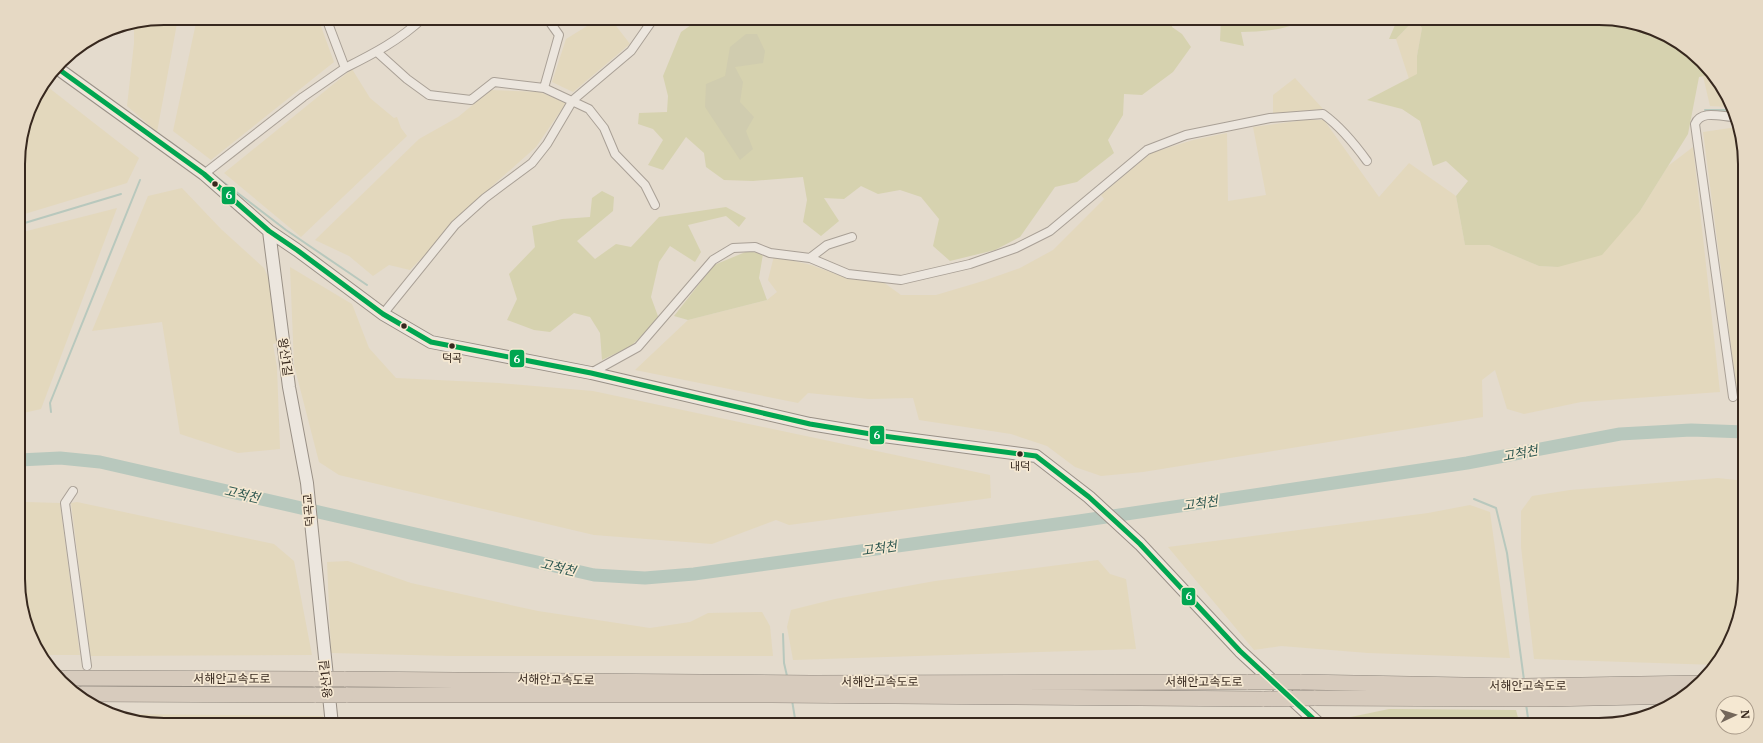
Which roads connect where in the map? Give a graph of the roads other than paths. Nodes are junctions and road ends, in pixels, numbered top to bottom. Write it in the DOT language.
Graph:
graph roads {
  1 [pos="331,25"];
  2 [pos="416,25"];
  3 [pos="552,25"];
  4 [pos="649,25"];
  5 [pos="377,52"];
  6 [pos="345,68"];
  7 [pos="61,70"];
  8 [pos="544,88"];
  9 [pos="573,100"];
  10 [pos="1729,117"];
  11 [pos="1367,160"];
  12 [pos="207,172"];
  13 [pos="655,205"];
  14 [pos="269,231"];
  15 [pos="852,237"];
  16 [pos="810,258"];
  17 [pos="383,314"];
  18 [pos="591,373"];
  19 [pos="1733,397"];
  20 [pos="307,483"];
  21 [pos="74,491"];
  22 [pos="312,538"];
  23 [pos="87,666"];
  24 [pos="67,678"];
  25 [pos="1692,683"];
  26 [pos="771,689"];
  27 [pos="812,689"];
  28 [pos="1520,692"];
  29 [pos="1547,692"];
  30 [pos="87,694"];
  31 [pos="1675,696"];
  32 [pos="331,718"];
  33 [pos="1312,718"];
  1 -- 6 [label="street"];
  2 -- 5 [label="street"];
  3 -- 8 [label="street"];
  4 -- 9 [label="street"];
  5 -- 6 [label="street"];
  5 -- 8 [label="street"];
  6 -- 12 [label="street"];
  7 -- 12 [label="main road"];
  8 -- 9 [label="street"];
  9 -- 13 [label="street"];
  9 -- 17 [label="street"];
  10 -- 19 [label="street"];
  11 -- 16 [label="street"];
  12 -- 14 [label="main road"];
  14 -- 17 [label="main road"];
  14 -- 20 [label="main road, 왕산1길"];
  15 -- 16 [label="street"];
  16 -- 18 [label="street"];
  17 -- 18 [label="main road"];
  18 -- 33 [label="main road"];
  20 -- 22 [label="main road, 덕곡교"];
  21 -- 23 [label="street"];
  22 -- 32 [label="main road, 왕산1길"];
  24 -- 26 [label="highway, 서해안고속도로, bridge"];
  25 -- 29 [label="highway, 서해안고속도로"];
  26 -- 27 [label="highway, 서해안고속도로"];
  26 -- 30 [label="highway, 서해안고속도로, bridge"];
  27 -- 28 [label="highway, 서해안고속도로, bridge"];
  27 -- 28 [label="highway, 서해안고속도로, bridge"];
  28 -- 29 [label="highway, 서해안고속도로"];
  29 -- 31 [label="highway, 서해안고속도로"];
}
